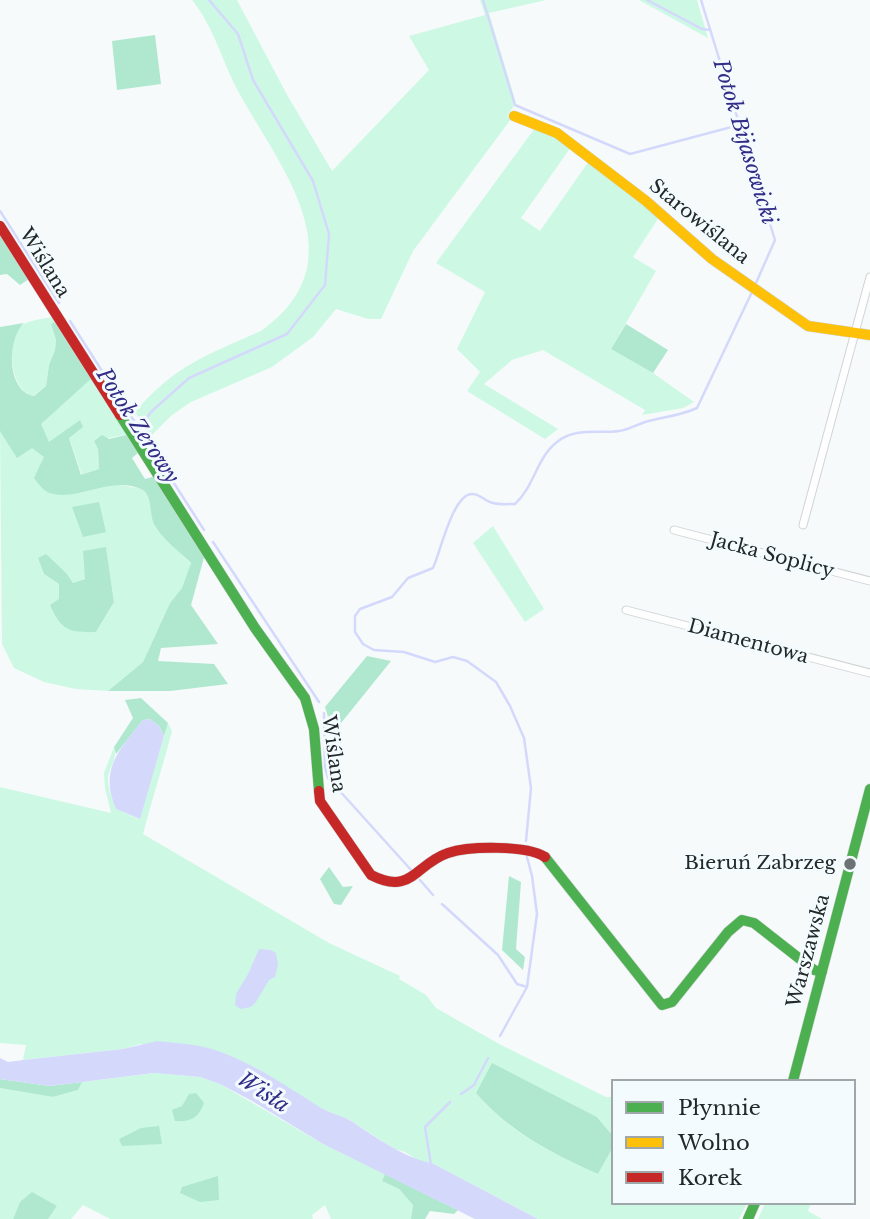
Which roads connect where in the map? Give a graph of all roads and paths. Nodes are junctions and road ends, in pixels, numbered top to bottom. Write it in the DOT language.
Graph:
graph roads {
  1 [pos="514,116"];
  2 [pos="0,226"];
  3 [pos="870,277"];
  4 [pos="856,334"];
  5 [pos="870,335"];
  6 [pos="803,525"];
  7 [pos="674,530"];
  8 [pos="870,581"];
  9 [pos="626,610"];
  10 [pos="870,673"];
  11 [pos="870,789"];
  12 [pos="867,816"];
  13 [pos="822,972"];
  14 [pos="794,1079"];
  1 -- 4 [label="street, Starowiślana"];
  2 -- 13 [label="street, Wiślana"];
  3 -- 4 [label="street"];
  4 -- 5 [label="street, Starowiślana"];
  4 -- 6 [label="street"];
  7 -- 8 [label="street, Jacka Soplicy"];
  9 -- 10 [label="street, Diamentowa"];
  11 -- 12 [label="street, Warszawska"];
  12 -- 13 [label="street, Warszawska"];
  13 -- 14 [label="street, Warszawska"];
}
